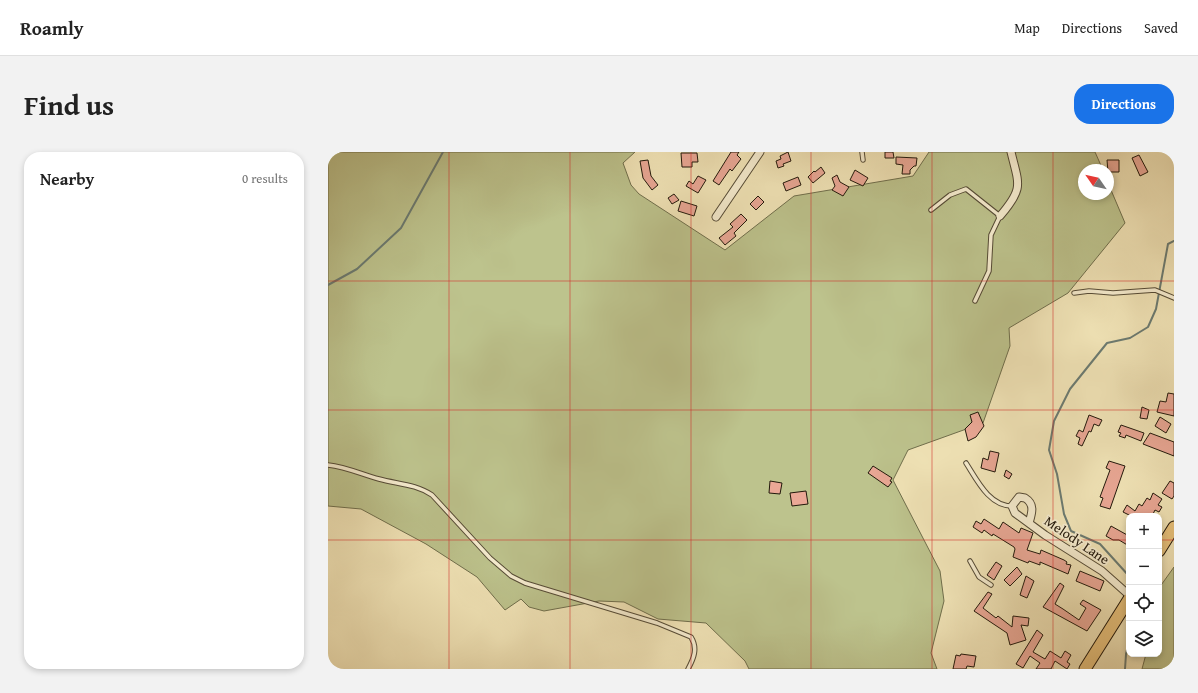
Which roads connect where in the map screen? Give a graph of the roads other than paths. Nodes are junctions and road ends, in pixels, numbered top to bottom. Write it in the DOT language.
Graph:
graph roads {
  1 [pos="760,152"];
  2 [pos="862,152"];
  3 [pos="1011,152"];
  4 [pos="863,160"];
  5 [pos="931,210"];
  6 [pos="1000,216"];
  7 [pos="716,217"];
  8 [pos="1074,293"];
  9 [pos="1174,298"];
  10 [pos="975,300"];
  11 [pos="966,463"];
  12 [pos="328,465"];
  13 [pos="1012,506"];
  14 [pos="1029,523"];
  15 [pos="1174,527"];
  16 [pos="1161,549"];
  17 [pos="970,562"];
  18 [pos="991,585"];
  19 [pos="1126,592"];
  20 [pos="1126,604"];
  21 [pos="688,669"];
  22 [pos="1085,669"];
  1 -- 7 [label="street"];
  2 -- 4 [label="lane"];
  3 -- 6 [label="street"];
  5 -- 6 [label="lane"];
  6 -- 10 [label="lane"];
  8 -- 9 [label="lane"];
  11 -- 13 [label="lane"];
  12 -- 21 [label="lane"];
  13 -- 14 [label="street, Melody Lane"];
  13 -- 14 [label="street, Melody Lane"];
  14 -- 19 [label="street, Melody Lane"];
  15 -- 16 [label="main road"];
  17 -- 18 [label="lane"];
  20 -- 22 [label="main road"];
}
